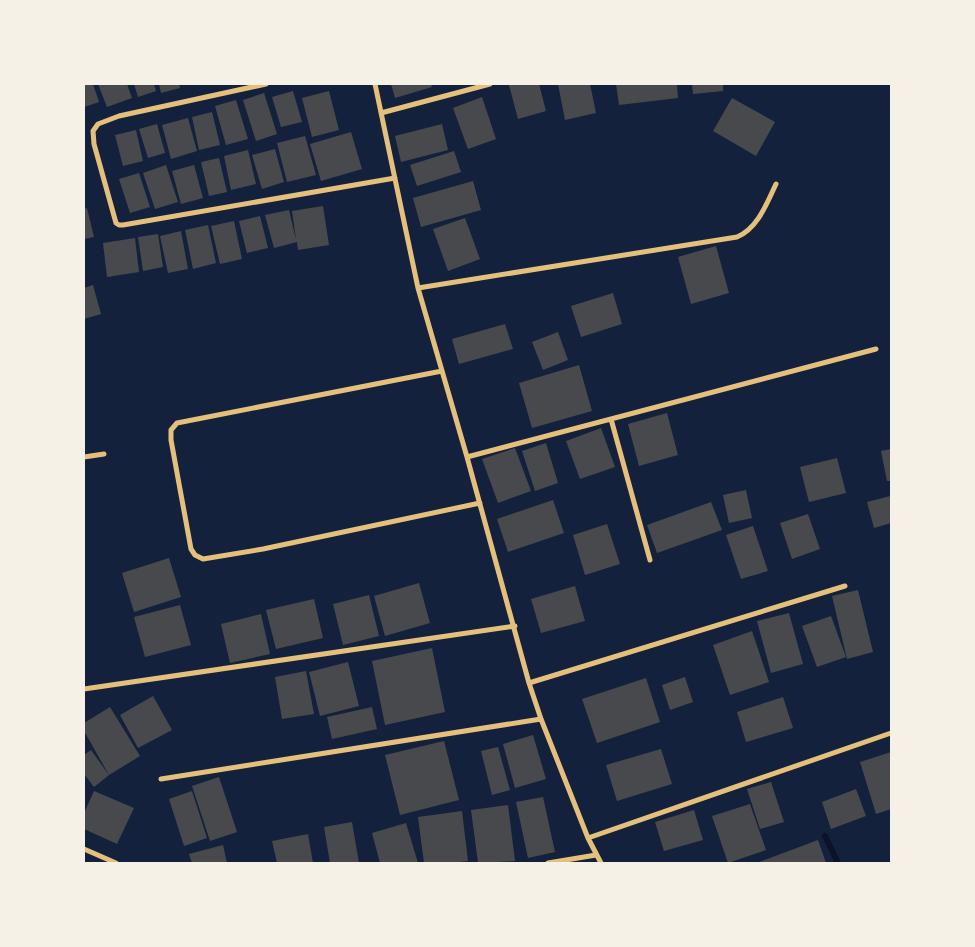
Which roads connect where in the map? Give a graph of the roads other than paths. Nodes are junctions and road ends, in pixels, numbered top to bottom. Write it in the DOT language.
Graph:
graph roads {
  1 [pos="266,84"];
  2 [pos="375,84"];
  3 [pos="490,84"];
  4 [pos="381,114"];
  5 [pos="394,178"];
  6 [pos="776,184"];
  7 [pos="418,288"];
  8 [pos="876,349"];
  9 [pos="442,371"];
  10 [pos="611,419"];
  11 [pos="104,454"];
  12 [pos="84,457"];
  13 [pos="467,457"];
  14 [pos="480,503"];
  15 [pos="650,560"];
  16 [pos="845,586"];
  17 [pos="515,626"];
  18 [pos="529,683"];
  19 [pos="84,689"];
  20 [pos="542,719"];
  21 [pos="891,732"];
  22 [pos="161,779"];
  23 [pos="588,838"];
  24 [pos="84,849"];
  25 [pos="596,855"];
  26 [pos="116,863"];
  27 [pos="548,863"];
  28 [pos="601,863"];
  1 -- 5 [label="street"];
  2 -- 4 [label="street"];
  3 -- 4 [label="street"];
  4 -- 5 [label="street"];
  5 -- 7 [label="street"];
  6 -- 7 [label="street"];
  7 -- 9 [label="street"];
  8 -- 10 [label="street"];
  9 -- 13 [label="street"];
  9 -- 14 [label="street"];
  10 -- 13 [label="street"];
  10 -- 15 [label="street"];
  11 -- 12 [label="street"];
  13 -- 14 [label="street"];
  14 -- 17 [label="street"];
  16 -- 18 [label="street"];
  17 -- 18 [label="street"];
  17 -- 19 [label="street"];
  18 -- 20 [label="street"];
  20 -- 22 [label="street"];
  20 -- 23 [label="street"];
  21 -- 23 [label="street"];
  23 -- 25 [label="street"];
  24 -- 26 [label="street"];
  25 -- 27 [label="street"];
  25 -- 28 [label="street"];
}
